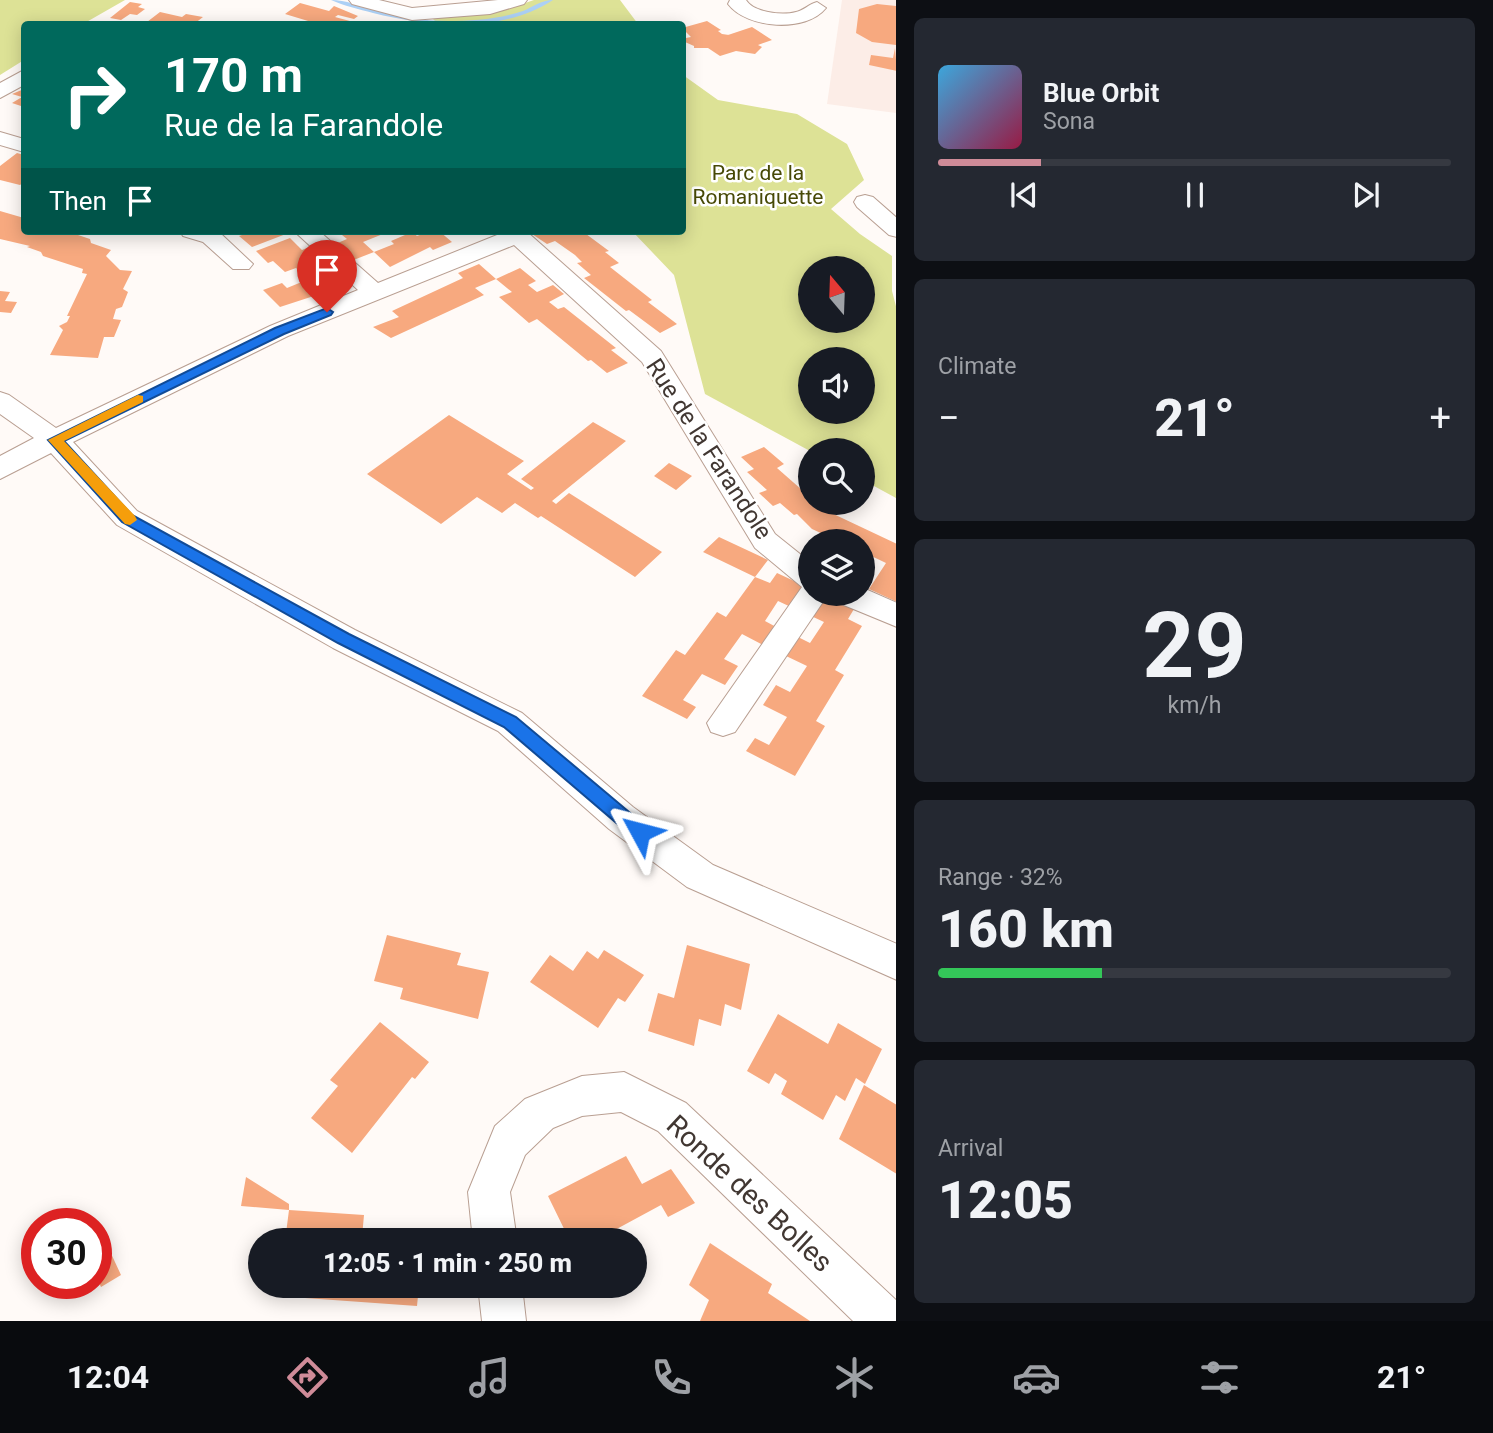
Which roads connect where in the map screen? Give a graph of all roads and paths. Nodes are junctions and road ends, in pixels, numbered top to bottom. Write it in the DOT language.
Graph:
graph roads {
  1 [pos="358,0"];
  2 [pos="518,0"];
  3 [pos="738,0"];
  4 [pos="819,4"];
  5 [pos="21,78"];
  6 [pos="0,92"];
  7 [pos="0,138"];
  8 [pos="21,145"];
  9 [pos="865,202"];
  10 [pos="896,230"];
  11 [pos="204,235"];
  12 [pos="310,235"];
  13 [pos="509,235"];
  14 [pos="516,235"];
  15 [pos="241,264"];
  16 [pos="375,293"];
  17 [pos="0,401"];
  18 [pos="55,440"];
  19 [pos="0,469"];
  20 [pos="798,568"];
  21 [pos="805,606"];
  22 [pos="874,606"];
  23 [pos="896,616"];
  24 [pos="723,723"];
  25 [pos="896,963"];
  26 [pos="493,1228"];
  27 [pos="502,1298"];
  28 [pos="505,1321"];
  29 [pos="885,1321"];
  1 -- 2 [label="street"];
  3 -- 4 [label="street"];
  5 -- 6 [label="street"];
  7 -- 8 [label="street"];
  9 -- 10 [label="street"];
  11 -- 15 [label="street"];
  12 -- 16 [label="street"];
  13 -- 16 [label="street, Rue de la Farandole"];
  14 -- 20 [label="street, Rue de la Farandole"];
  16 -- 18 [label="street, Rue de la Farandole"];
  17 -- 18 [label="street"];
  18 -- 19 [label="street, Rue de la Farandole"];
  18 -- 25 [label="street"];
  21 -- 24 [label="street"];
  22 -- 23 [label="street"];
  26 -- 29 [label="street, Ronde des Bolles"];
  27 -- 28 [label="street"];
}
